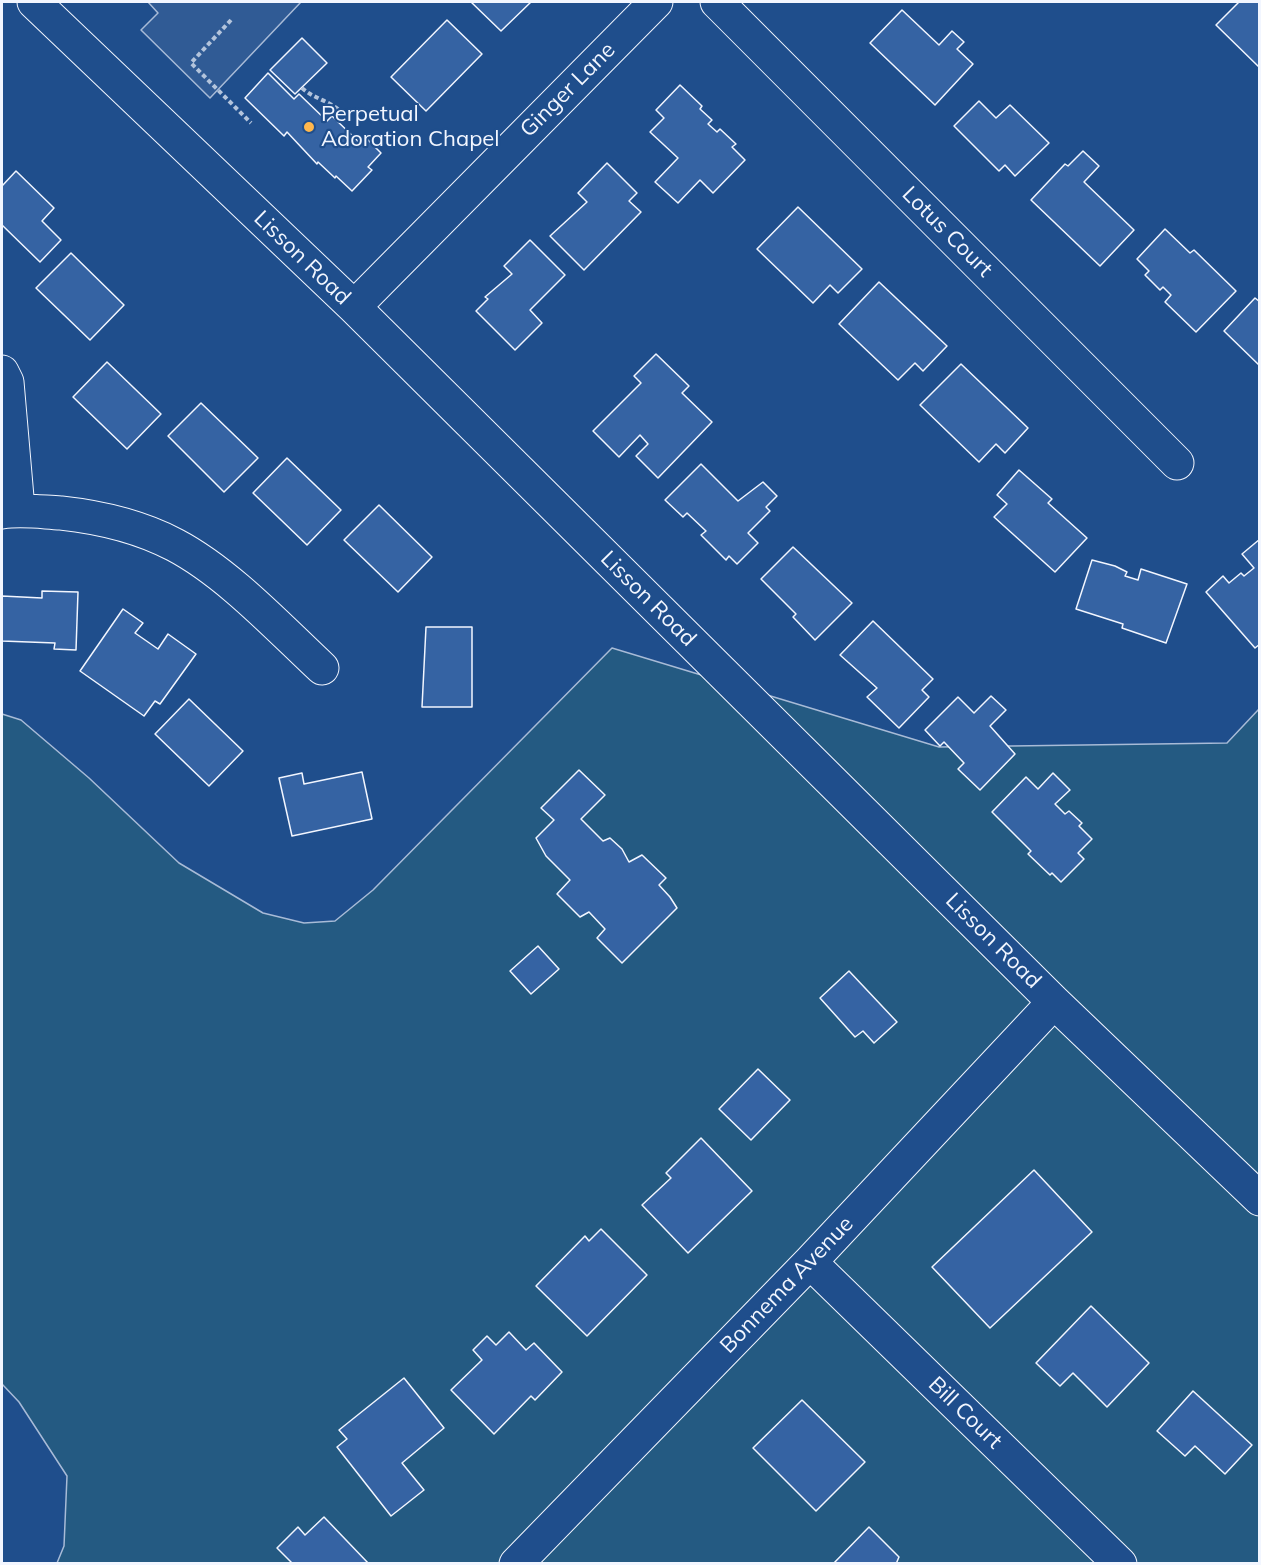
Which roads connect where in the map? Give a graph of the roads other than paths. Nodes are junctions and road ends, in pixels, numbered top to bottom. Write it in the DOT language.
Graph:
graph roads {
  1 [pos="34,2"];
  2 [pos="656,2"];
  3 [pos="717,2"];
  4 [pos="354,307"];
  5 [pos="2,372"];
  6 [pos="1178,464"];
  7 [pos="10,511"];
  8 [pos="322,668"];
  9 [pos="1054,1002"];
  10 [pos="1260,1199"];
  11 [pos="810,1262"];
  12 [pos="516,1563"];
  13 [pos="1120,1563"];
  1 -- 4 [label="street, Lisson Road"];
  2 -- 4 [label="street, Ginger Lane"];
  3 -- 6 [label="street, Lotus Court"];
  4 -- 9 [label="street, Lisson Road"];
  5 -- 7 [label="street"];
  7 -- 8 [label="street"];
  9 -- 10 [label="street, Lisson Road"];
  9 -- 11 [label="street, Bonnema Avenue"];
  11 -- 12 [label="street, Bonnema Avenue"];
  11 -- 13 [label="street, Bill Court"];
}
